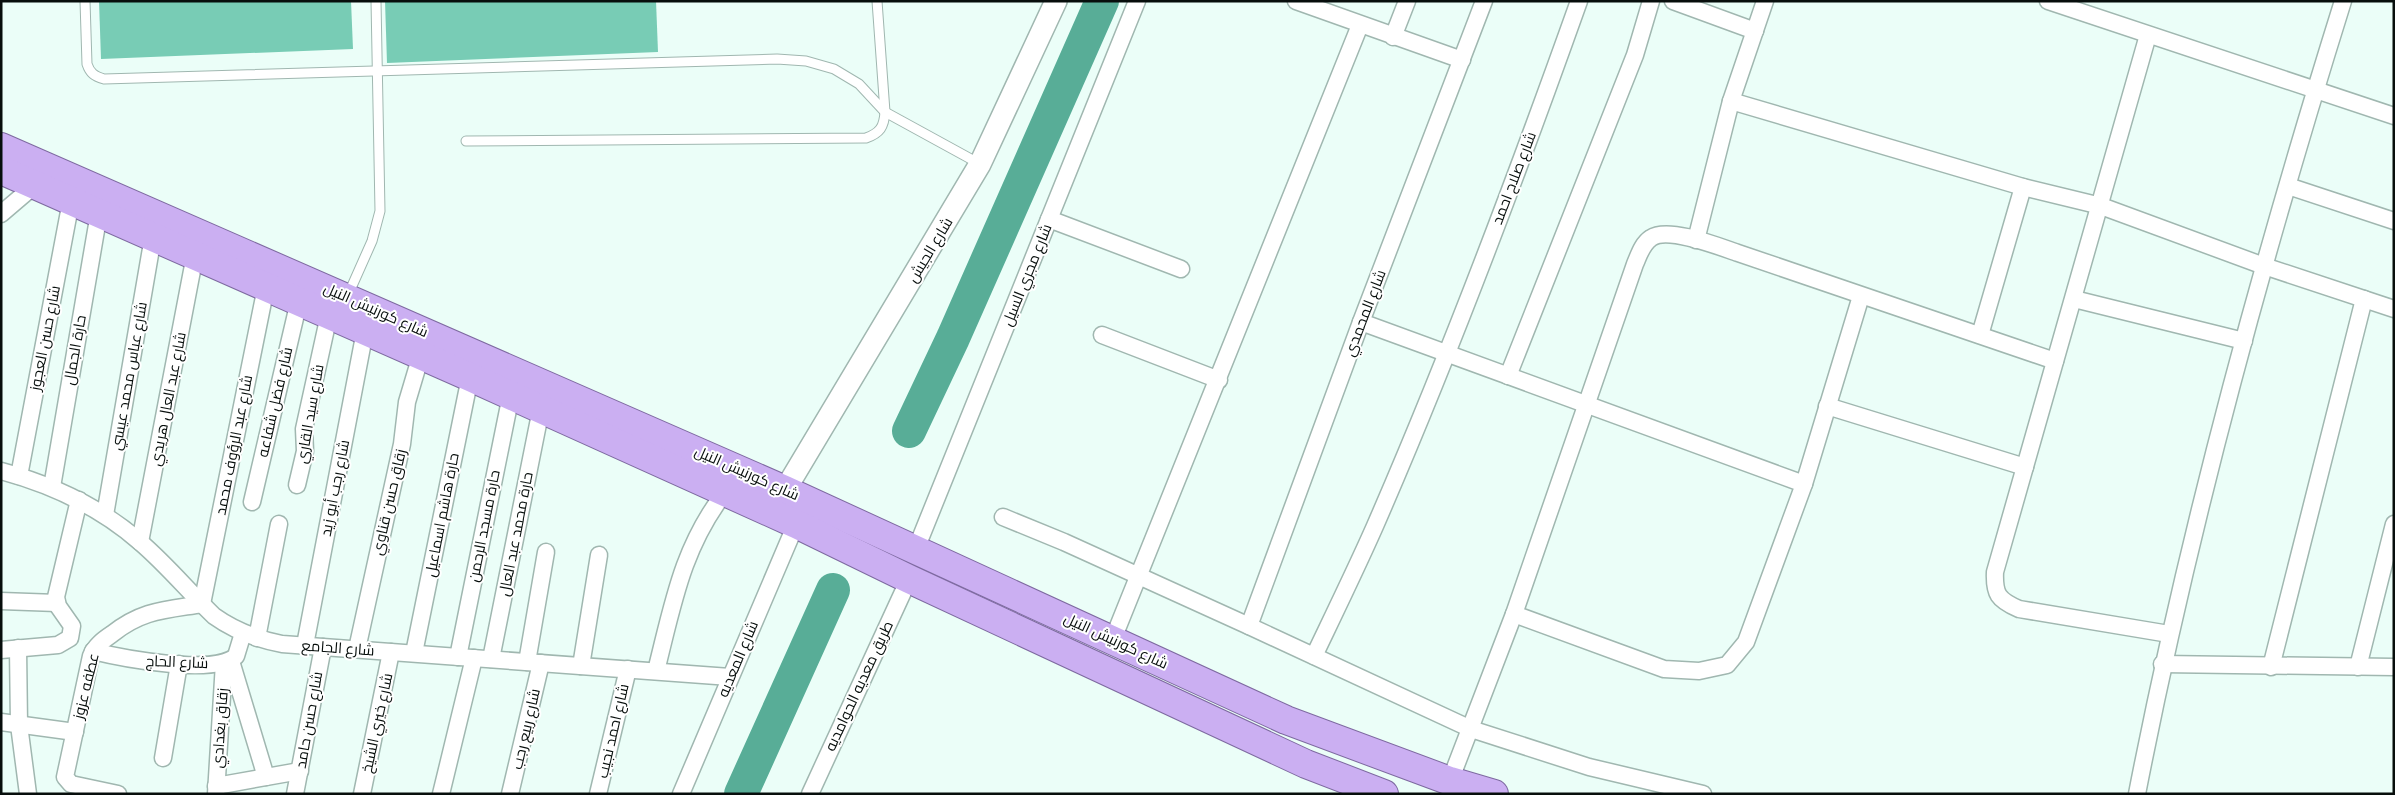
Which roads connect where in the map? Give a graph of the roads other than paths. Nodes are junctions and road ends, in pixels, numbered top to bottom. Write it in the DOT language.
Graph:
graph roads {
  1 [pos="85,1"];
  2 [pos="376,1"];
  3 [pos="877,1"];
  4 [pos="1056,1"];
  5 [pos="1137,1"];
  6 [pos="1296,1"];
  7 [pos="1407,1"];
  8 [pos="1484,1"];
  9 [pos="1579,1"];
  10 [pos="1651,1"];
  11 [pos="1673,1"];
  12 [pos="1765,1"];
  13 [pos="2048,1"];
  14 [pos="2343,1"];
  15 [pos="1326,6"];
  16 [pos="1360,24"];
  17 [pos="1755,30"];
  18 [pos="2148,35"];
  19 [pos="1394,37"];
  20 [pos="1462,60"];
  21 [pos="378,70"];
  22 [pos="2315,92"];
  23 [pos="1731,101"];
  24 [pos="886,112"];
  25 [pos="2394,116"];
  26 [pos="466,141"];
  27 [pos="1,147"];
  28 [pos="980,164"];
  29 [pos="1,170"];
  30 [pos="35,185"];
  31 [pos="2288,186"];
  32 [pos="2023,187"];
  33 [pos="71,201"];
  34 [pos="2101,206"];
  35 [pos="99,213"];
  36 [pos="1,214"];
  37 [pos="1049,219"];
  38 [pos="2394,220"];
  39 [pos="152,237"];
  40 [pos="1696,240"];
  41 [pos="195,255"];
  42 [pos="2264,266"];
  43 [pos="1181,269"];
  44 [pos="266,286"];
  45 [pos="1861,296"];
  46 [pos="2074,299"];
  47 [pos="2364,299"];
  48 [pos="299,301"];
  49 [pos="338,306"];
  50 [pos="2394,309"];
  51 [pos="1361,322"];
  52 [pos="366,331"];
  53 [pos="1102,335"];
  54 [pos="1980,335"];
  55 [pos="2244,341"];
  56 [pos="1446,354"];
  57 [pos="421,355"];
  58 [pos="2055,361"];
  59 [pos="1508,376"];
  60 [pos="470,377"];
  61 [pos="1219,380"];
  62 [pos="511,395"];
  63 [pos="1586,405"];
  64 [pos="1827,406"];
  65 [pos="541,408"];
  66 [pos="2025,467"];
  67 [pos="1,471"];
  68 [pos="19,476"];
  69 [pos="1804,484"];
  70 [pos="297,485"];
  71 [pos="52,487"];
  72 [pos="785,490"];
  73 [pos="725,492"];
  74 [pos="79,500"];
  75 [pos="252,502"];
  76 [pos="104,515"];
  77 [pos="1003,517"];
  78 [pos="279,524"];
  79 [pos="796,524"];
  80 [pos="2394,524"];
  81 [pos="140,542"];
  82 [pos="916,549"];
  83 [pos="546,552"];
  84 [pos="599,555"];
  85 [pos="1138,577"];
  86 [pos="908,579"];
  87 [pos="1,601"];
  88 [pos="57,603"];
  89 [pos="202,604"];
  90 [pos="1514,614"];
  91 [pos="1250,626"];
  92 [pos="2169,634"];
  93 [pos="250,636"];
  94 [pos="1113,639"];
  95 [pos="305,645"];
  96 [pos="322,647"];
  97 [pos="18,648"];
  98 [pos="356,649"];
  99 [pos="1,650"];
  100 [pos="93,651"];
  101 [pos="391,652"];
  102 [pos="414,653"];
  103 [pos="1314,656"];
  104 [pos="466,657"];
  105 [pos="491,659"];
  106 [pos="227,662"];
  107 [pos="534,663"];
  108 [pos="179,664"];
  109 [pos="2162,664"];
  110 [pos="581,666"];
  111 [pos="2271,667"];
  112 [pos="2394,667"];
  113 [pos="2358,668"];
  114 [pos="628,669"];
  115 [pos="656,671"];
  116 [pos="730,678"];
  117 [pos="1,722"];
  118 [pos="19,725"];
  119 [pos="1471,729"];
  120 [pos="75,732"];
  121 [pos="163,758"];
  122 [pos="300,771"];
  123 [pos="266,777"];
  124 [pos="1450,781"];
  125 [pos="216,790"];
  126 [pos="28,794"];
  127 [pos="118,794"];
  128 [pos="295,794"];
  129 [pos="362,794"];
  130 [pos="441,794"];
  131 [pos="510,794"];
  132 [pos="598,794"];
  133 [pos="681,794"];
  134 [pos="810,794"];
  135 [pos="1384,794"];
  136 [pos="1494,794"];
  137 [pos="1703,794"];
  138 [pos="2137,794"];
  1 -- 21 [label="lane"];
  2 -- 21 [label="lane"];
  3 -- 24 [label="lane"];
  4 -- 28 [label="street, شارع الجيش"];
  5 -- 37 [label="street, شارع مجري السيل"];
  6 -- 15 [label="street"];
  7 -- 19 [label="street"];
  8 -- 20 [label="street, شارع المحمدي"];
  9 -- 56 [label="street, شارع صلاح احمد"];
  10 -- 59 [label="street"];
  11 -- 17 [label="street"];
  12 -- 17 [label="street"];
  13 -- 18 [label="street"];
  14 -- 22 [label="street"];
  15 -- 16 [label="street"];
  16 -- 19 [label="street"];
  16 -- 61 [label="street"];
  17 -- 23 [label="street"];
  18 -- 22 [label="street"];
  18 -- 34 [label="street"];
  19 -- 20 [label="street"];
  20 -- 51 [label="street, شارع المحمدي"];
  21 -- 24 [label="lane"];
  21 -- 49 [label="lane"];
  22 -- 25 [label="street"];
  22 -- 31 [label="street"];
  23 -- 32 [label="street"];
  23 -- 40 [label="street"];
  24 -- 26 [label="lane"];
  24 -- 28 [label="lane"];
  27 -- 49 [label="highway, شارع كورنيش النيل"];
  28 -- 72 [label="street, شارع الجيش"];
  29 -- 30 [label="highway, شارع كورنيش النيل"];
  30 -- 33 [label="highway, شارع كورنيش النيل"];
  30 -- 36 [label="street"];
  31 -- 38 [label="street"];
  31 -- 42 [label="street"];
  32 -- 34 [label="street"];
  32 -- 54 [label="street"];
  33 -- 35 [label="highway, شارع كورنيش النيل"];
  33 -- 68 [label="street, شارع حسن العجوز"];
  34 -- 42 [label="street"];
  34 -- 46 [label="street"];
  35 -- 39 [label="highway, شارع كورنيش النيل"];
  35 -- 71 [label="street, حارة الجمال"];
  37 -- 43 [label="street"];
  37 -- 82 [label="street, شارع مجري السيل"];
  39 -- 41 [label="highway, شارع كورنيش النيل"];
  39 -- 76 [label="street, شارع عباس محمد عيسي"];
  40 -- 45 [label="street"];
  40 -- 63 [label="street"];
  41 -- 44 [label="highway, شارع كورنيش النيل"];
  41 -- 81 [label="street, شارع عبد العال هريدي"];
  42 -- 47 [label="street"];
  42 -- 55 [label="street"];
  44 -- 48 [label="highway, شارع كورنيش النيل"];
  44 -- 89 [label="street, شارع عبد الرؤوف محمد"];
  45 -- 54 [label="street"];
  45 -- 64 [label="street"];
  46 -- 55 [label="street"];
  46 -- 58 [label="street"];
  47 -- 50 [label="street"];
  47 -- 111 [label="street"];
  48 -- 49 [label="highway, شارع كورنيش النيل"];
  48 -- 75 [label="street, شارع فضل شفاعه"];
  49 -- 52 [label="highway, شارع كورنيش النيل"];
  49 -- 70 [label="street, شارع سيد القاري"];
  49 -- 72 [label="highway, شارع كورنيش النيل"];
  51 -- 56 [label="street"];
  51 -- 91 [label="street, شارع المحمدي"];
  52 -- 57 [label="highway, شارع كورنيش النيل"];
  52 -- 95 [label="street, شارع رجب أبو زيد"];
  53 -- 61 [label="street"];
  54 -- 58 [label="street"];
  55 -- 92 [label="street"];
  56 -- 59 [label="street"];
  56 -- 103 [label="street, شارع صلاح احمد"];
  57 -- 60 [label="highway, شارع كورنيش النيل"];
  57 -- 98 [label="street, زقاق حسن قناوي"];
  58 -- 66 [label="street"];
  59 -- 63 [label="street"];
  60 -- 62 [label="highway, شارع كورنيش النيل"];
  60 -- 102 [label="street, حارة هاشم اسماعيل"];
  61 -- 85 [label="street"];
  62 -- 65 [label="highway, شارع كورنيش النيل"];
  62 -- 104 [label="street, حارة مسجد الرحمن"];
  63 -- 69 [label="street"];
  63 -- 90 [label="street"];
  64 -- 66 [label="street"];
  64 -- 69 [label="street"];
  65 -- 73 [label="highway, شارع كورنيش النيل"];
  65 -- 105 [label="street, حارة محمد عبد العال"];
  66 -- 92 [label="street"];
  67 -- 68 [label="street, شارع الجامع"];
  68 -- 71 [label="street, شارع الجامع"];
  69 -- 90 [label="street"];
  71 -- 74 [label="street, شارع الجامع"];
  72 -- 82 [label="highway, شارع كورنيش النيل"];
  73 -- 79 [label="highway, شارع كورنيش النيل"];
  73 -- 115 [label="street"];
  74 -- 76 [label="street, شارع الجامع"];
  74 -- 88 [label="street"];
  76 -- 81 [label="street, شارع الجامع"];
  77 -- 85 [label="street"];
  78 -- 93 [label="street, شارع الحاج"];
  79 -- 86 [label="highway, شارع كورنيش النيل"];
  79 -- 116 [label="street, شارع المعديه"];
  80 -- 113 [label="street"];
  81 -- 89 [label="street, شارع الجامع"];
  82 -- 94 [label="highway, شارع كورنيش النيل"];
  83 -- 107 [label="street, شارع ربيع رجب"];
  84 -- 110 [label="street"];
  85 -- 91 [label="street"];
  85 -- 94 [label="street"];
  86 -- 134 [label="street, طريق معديه الحوامديه"];
  86 -- 135 [label="highway, شارع كورنيش النيل"];
  87 -- 88 [label="street"];
  88 -- 97 [label="street"];
  89 -- 93 [label="street, شارع الجامع"];
  89 -- 100 [label="street, عطفه عزوز"];
  90 -- 119 [label="street"];
  91 -- 103 [label="street"];
  92 -- 109 [label="street"];
  93 -- 95 [label="street, شارع الجامع"];
  93 -- 106 [label="street, شارع الحاج"];
  94 -- 124 [label="highway, شارع كورنيش النيل"];
  95 -- 96 [label="street, شارع الجامع"];
  96 -- 98 [label="street, شارع الجامع"];
  96 -- 122 [label="street, شارع حسن حامد"];
  97 -- 99 [label="street"];
  97 -- 118 [label="street"];
  98 -- 101 [label="street, شارع الجامع"];
  100 -- 108 [label="street, شارع الحاج"];
  100 -- 120 [label="street, عطفه عزوز"];
  101 -- 102 [label="street, شارع الجامع"];
  101 -- 129 [label="street, شارع خيري الشيخ"];
  102 -- 104 [label="street, شارع الجامع"];
  103 -- 119 [label="street"];
  104 -- 105 [label="street, شارع الجامع"];
  104 -- 130 [label="street, حارة مسجد الرحمن"];
  105 -- 107 [label="street, شارع الجامع"];
  106 -- 108 [label="street, شارع الحاج"];
  106 -- 123 [label="street"];
  106 -- 125 [label="street, زقاق بغدادي"];
  107 -- 110 [label="street, شارع الجامع"];
  107 -- 131 [label="street, شارع ربيع رجب"];
  108 -- 121 [label="street"];
  109 -- 111 [label="street"];
  109 -- 138 [label="street"];
  110 -- 114 [label="street, شارع الجامع"];
  111 -- 113 [label="street"];
  112 -- 113 [label="street"];
  114 -- 115 [label="street, شارع الجامع"];
  114 -- 132 [label="street, شارع احمد نجيب"];
  115 -- 116 [label="street, شارع الجامع"];
  116 -- 133 [label="street, شارع المعديه"];
  117 -- 118 [label="street"];
  118 -- 120 [label="street"];
  118 -- 126 [label="street"];
  119 -- 124 [label="street"];
  119 -- 137 [label="street"];
  120 -- 127 [label="street, عطفه عزوز"];
  122 -- 123 [label="street"];
  122 -- 128 [label="street, شارع حسن حامد"];
  123 -- 125 [label="street"];
  124 -- 136 [label="highway, شارع كورنيش النيل"];
}
